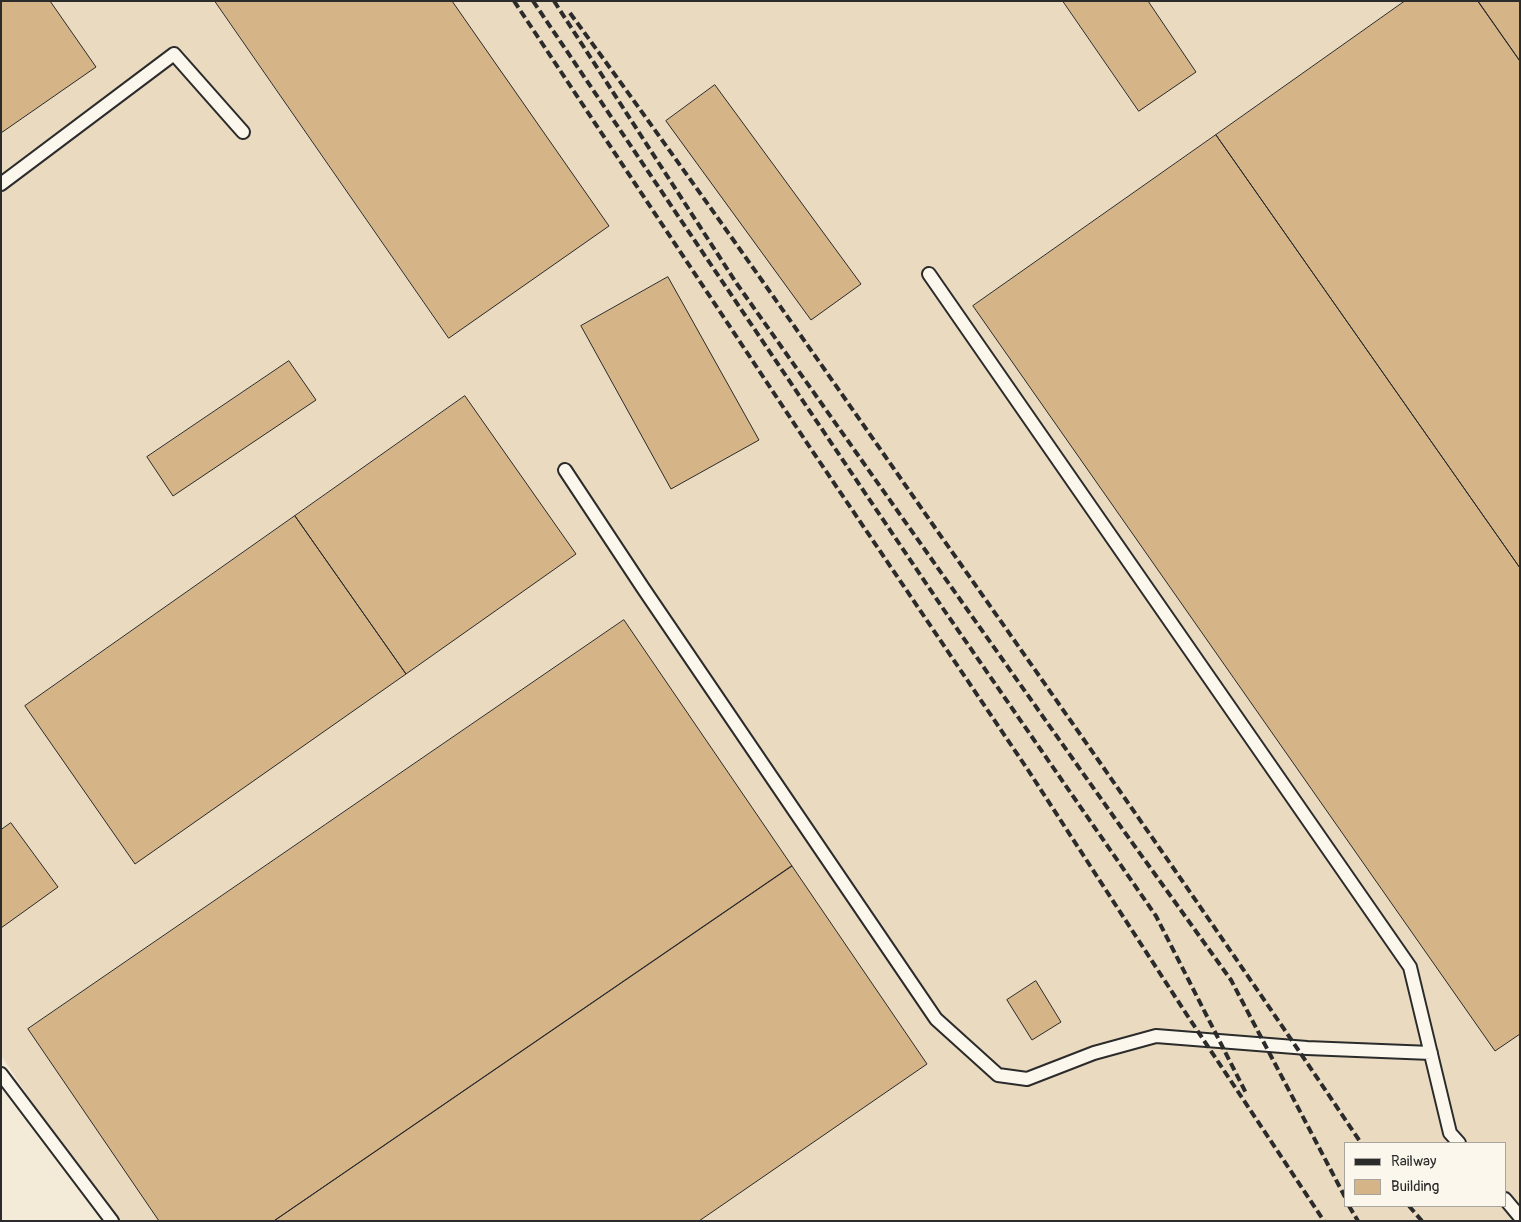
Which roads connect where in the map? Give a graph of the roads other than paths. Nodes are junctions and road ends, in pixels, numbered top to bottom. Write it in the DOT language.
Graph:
graph roads {
  1 [pos="243,132"];
  2 [pos="1,184"];
  3 [pos="929,274"];
  4 [pos="565,470"];
  5 [pos="1431,1053"];
  6 [pos="1,1074"];
  7 [pos="1457,1142"];
  8 [pos="1506,1200"];
  9 [pos="1520,1217"];
  10 [pos="112,1221"];
  1 -- 2 [label="lane"];
  3 -- 5 [label="lane"];
  4 -- 5 [label="lane"];
  5 -- 7 [label="lane"];
  6 -- 10 [label="lane"];
  8 -- 9 [label="lane"];
}
